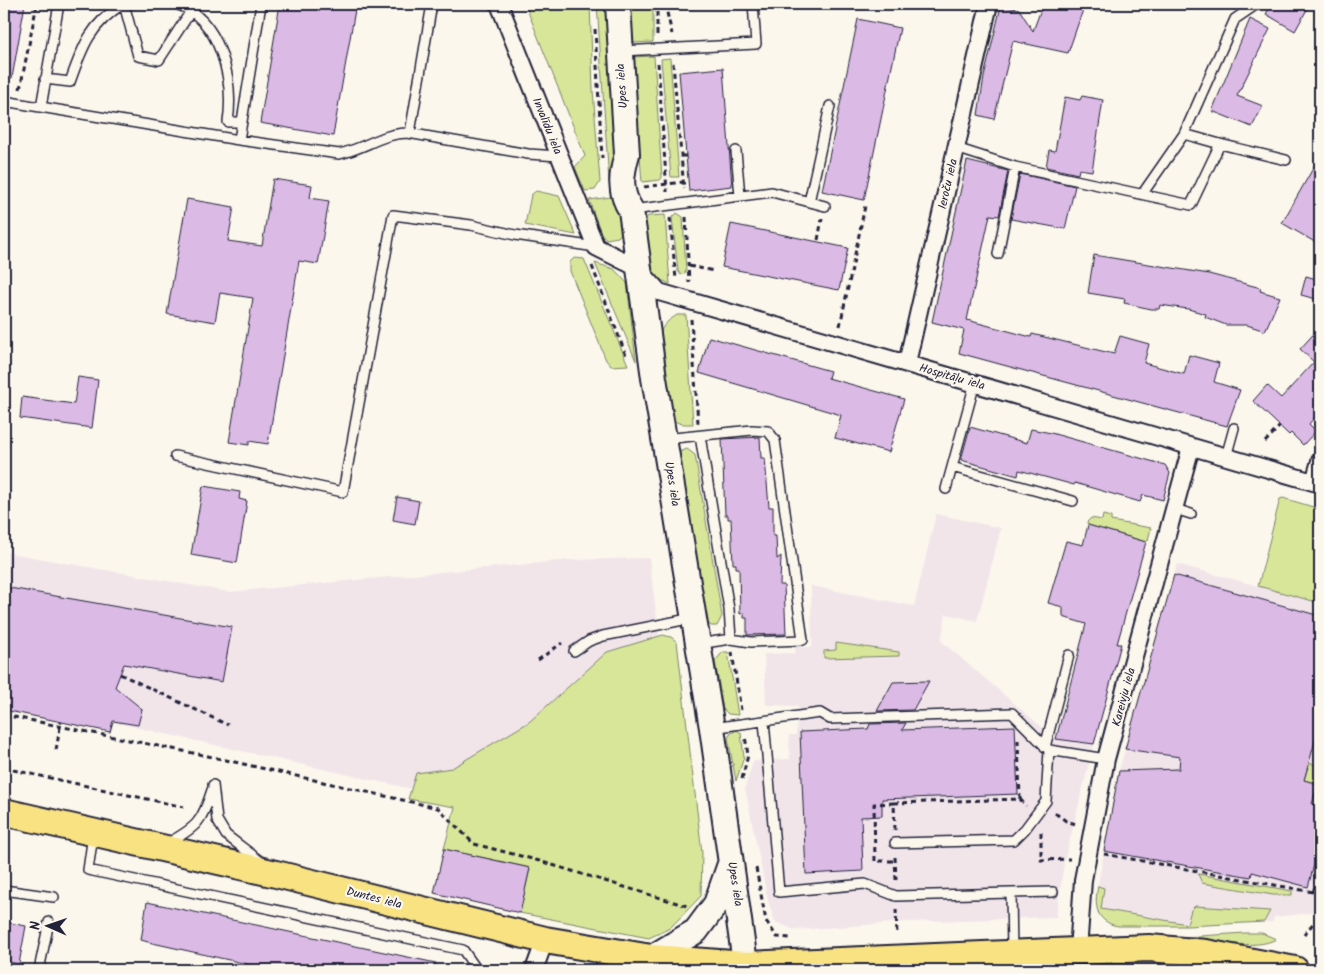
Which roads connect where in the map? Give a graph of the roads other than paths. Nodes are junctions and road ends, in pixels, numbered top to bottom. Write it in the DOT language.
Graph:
graph roads {
  1 [pos="59,4"];
  2 [pos="124,4"];
  3 [pos="176,4"];
  4 [pos="262,4"];
  5 [pos="432,4"];
  6 [pos="499,4"];
  7 [pos="618,4"];
  8 [pos="753,4"];
  9 [pos="988,4"];
  10 [pos="1257,4"];
  11 [pos="191,11"];
  12 [pos="620,51"];
  13 [pos="45,79"];
  14 [pos="4,100"];
  15 [pos="830,106"];
  16 [pos="41,107"];
  17 [pos="241,122"];
  18 [pos="410,133"];
  19 [pos="1184,134"];
  20 [pos="239,140"];
  21 [pos="1220,144"];
  22 [pos="956,148"];
  23 [pos="736,151"];
  24 [pos="560,156"];
  25 [pos="1286,160"];
  26 [pos="1015,167"];
  27 [pos="1143,193"];
  28 [pos="740,196"];
  29 [pos="809,202"];
  30 [pos="825,206"];
  31 [pos="631,210"];
  32 [pos="596,247"];
  33 [pos="998,254"];
  34 [pos="638,268"];
  35 [pos="907,364"];
  36 [pos="975,383"];
  37 [pos="1234,428"];
  38 [pos="700,436"];
  39 [pos="664,439"];
  40 [pos="1192,447"];
  41 [pos="175,456"];
  42 [pos="1226,457"];
  43 [pos="1320,461"];
  44 [pos="952,467"];
  45 [pos="1317,483"];
  46 [pos="946,489"];
  47 [pos="1073,501"];
  48 [pos="1174,509"];
  49 [pos="1191,514"];
  50 [pos="694,618"];
  51 [pos="731,639"];
  52 [pos="698,644"];
  53 [pos="574,651"];
  54 [pos="1069,655"];
  55 [pos="764,721"];
  56 [pos="712,728"];
  57 [pos="1047,749"];
  58 [pos="1106,759"];
  59 [pos="4,812"];
  60 [pos="94,832"];
  61 [pos="895,843"];
  62 [pos="161,847"];
  63 [pos="731,862"];
  64 [pos="276,874"];
  65 [pos="4,890"];
  66 [pos="1053,892"];
  67 [pos="1011,893"];
  68 [pos="54,897"];
  69 [pos="49,922"];
  70 [pos="545,940"];
  71 [pos="1078,951"];
  72 [pos="1012,954"];
  73 [pos="651,958"];
  74 [pos="1252,966"];
  75 [pos="747,969"];
  76 [pos="39,970"];
  77 [pos="477,970"];
  78 [pos="534,970"];
  79 [pos="1294,970"];
  1 -- 13 [label="lane"];
  2 -- 11 [label="lane"];
  2 -- 13 [label="lane"];
  3 -- 11 [label="lane"];
  4 -- 17 [label="lane"];
  5 -- 18 [label="lane"];
  6 -- 24 [label="street, Invalīdu iela"];
  7 -- 12 [label="street, Upes iela"];
  8 -- 12 [label="lane"];
  9 -- 22 [label="street, Ieroču iela"];
  10 -- 19 [label="lane"];
  11 -- 17 [label="lane"];
  12 -- 31 [label="street, Upes iela"];
  13 -- 16 [label="lane"];
  14 -- 16 [label="lane"];
  15 -- 29 [label="lane"];
  16 -- 20 [label="lane"];
  17 -- 20 [label="lane"];
  18 -- 20 [label="lane"];
  18 -- 24 [label="lane"];
  19 -- 21 [label="lane"];
  19 -- 27 [label="lane"];
  21 -- 25 [label="lane"];
  21 -- 27 [label="lane"];
  22 -- 26 [label="lane"];
  22 -- 35 [label="street, Ieroču iela"];
  23 -- 28 [label="lane"];
  24 -- 32 [label="street, Invalīdu iela"];
  26 -- 27 [label="lane"];
  26 -- 33 [label="lane"];
  28 -- 29 [label="lane"];
  28 -- 31 [label="lane"];
  29 -- 30 [label="lane"];
  31 -- 34 [label="street, Upes iela"];
  32 -- 34 [label="street, Hospitāļu iela"];
  32 -- 41 [label="lane"];
  34 -- 35 [label="street, Hospitāļu iela"];
  34 -- 39 [label="street, Upes iela"];
  35 -- 36 [label="street, Hospitāļu iela"];
  36 -- 40 [label="street, Hospitāļu iela"];
  36 -- 44 [label="lane"];
  37 -- 42 [label="lane"];
  38 -- 39 [label="lane"];
  38 -- 51 [label="lane"];
  38 -- 51 [label="lane"];
  39 -- 50 [label="street, Upes iela"];
  40 -- 42 [label="street, Hospitāļu iela"];
  40 -- 48 [label="street, Kareivju iela"];
  42 -- 45 [label="street, Hospitāļu iela"];
  43 -- 45 [label="street"];
  44 -- 46 [label="lane"];
  44 -- 47 [label="lane"];
  48 -- 49 [label="lane"];
  48 -- 58 [label="street, Kareivju iela"];
  50 -- 52 [label="street, Upes iela"];
  50 -- 53 [label="lane"];
  51 -- 52 [label="lane"];
  52 -- 56 [label="street, Upes iela"];
  54 -- 57 [label="lane"];
  55 -- 56 [label="lane"];
  55 -- 57 [label="lane"];
  55 -- 67 [label="lane"];
  56 -- 63 [label="street, Upes iela"];
  57 -- 58 [label="lane"];
  57 -- 61 [label="lane"];
  58 -- 71 [label="street, Kareivju iela"];
  59 -- 60 [label="main road, Duntes iela"];
  60 -- 62 [label="main road, Duntes iela"];
  60 -- 77 [label="lane"];
  62 -- 64 [label="main road, Duntes iela"];
  62 -- 64 [label="lane"];
  63 -- 73 [label="street"];
  63 -- 75 [label="street, Upes iela"];
  64 -- 70 [label="main road, Duntes iela"];
  65 -- 68 [label="lane"];
  66 -- 67 [label="lane"];
  67 -- 72 [label="lane"];
  69 -- 76 [label="lane"];
  70 -- 73 [label="main road, Duntes iela"];
  70 -- 78 [label="street"];
  71 -- 72 [label="main road, Duntes iela"];
  71 -- 74 [label="main road, Duntes iela"];
  72 -- 75 [label="main road, Duntes iela"];
  73 -- 75 [label="main road, Duntes iela"];
  74 -- 79 [label="main road, Duntes iela"];
}
